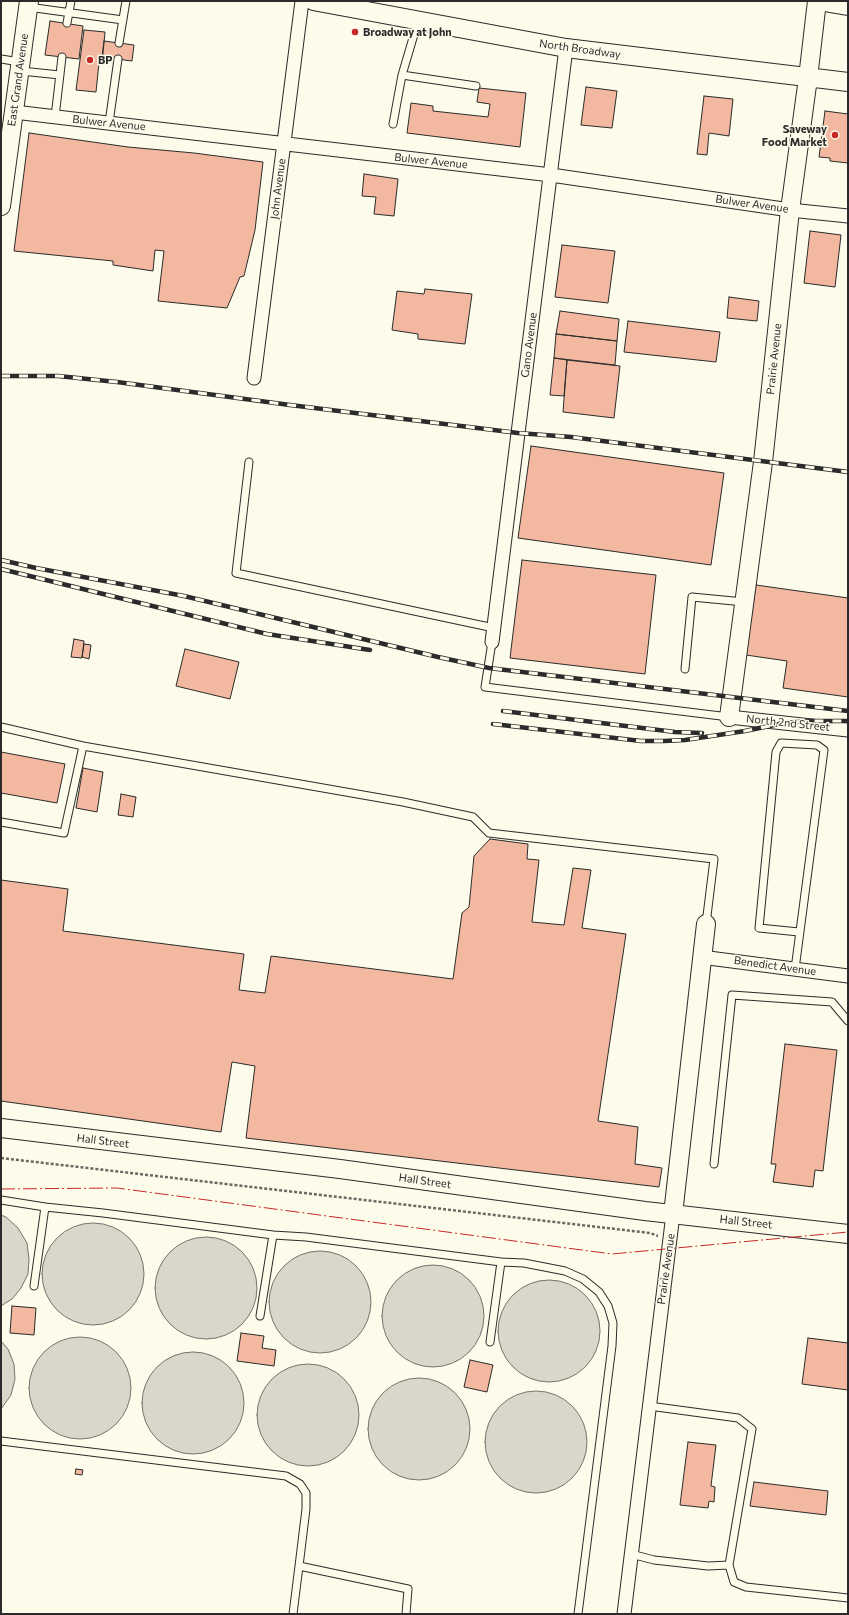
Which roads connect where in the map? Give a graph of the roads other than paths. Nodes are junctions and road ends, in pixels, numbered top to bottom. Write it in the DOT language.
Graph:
graph roads {
  1 [pos="71,1"];
  2 [pos="126,1"];
  3 [pos="302,1"];
  4 [pos="314,1"];
  5 [pos="817,1"];
  6 [pos="830,1"];
  7 [pos="28,4"];
  8 [pos="848,4"];
  9 [pos="69,12"];
  10 [pos="123,20"];
  11 [pos="418,20"];
  12 [pos="67,23"];
  13 [pos="119,43"];
  14 [pos="566,48"];
  15 [pos="62,57"];
  16 [pos="1,59"];
  17 [pos="118,59"];
  18 [pos="19,66"];
  19 [pos="60,75"];
  20 [pos="402,75"];
  21 [pos="808,78"];
  22 [pos="848,82"];
  23 [pos="476,86"];
  24 [pos="14,112"];
  25 [pos="55,117"];
  26 [pos="109,123"];
  27 [pos="393,124"];
  28 [pos="284,144"];
  29 [pos="551,175"];
  30 [pos="3,183"];
  31 [pos="1,206"];
  32 [pos="790,210"];
  33 [pos="848,216"];
  34 [pos="254,378"];
  35 [pos="249,462"];
  36 [pos="744,602"];
  37 [pos="494,628"];
  38 [pos="492,642"];
  39 [pos="685,669"];
  40 [pos="729,717"];
  41 [pos="1,727"];
  42 [pos="848,730"];
  43 [pos="83,746"];
  44 [pos="1,822"];
  45 [pos="706,924"];
  46 [pos="799,932"];
  47 [pos="702,957"];
  48 [pos="795,969"];
  49 [pos="848,976"];
  50 [pos="848,1021"];
  51 [pos="1,1128"];
  52 [pos="714,1164"];
  53 [pos="1,1200"];
  54 [pos="45,1207"];
  55 [pos="673,1214"];
  56 [pos="848,1234"];
  57 [pos="273,1235"];
  58 [pos="501,1262"];
  59 [pos="34,1286"];
  60 [pos="260,1316"];
  61 [pos="490,1342"];
  62 [pos="649,1406"];
  63 [pos="1,1441"];
  64 [pos="631,1554"];
  65 [pos="729,1565"];
  66 [pos="298,1566"];
  67 [pos="848,1598"];
  68 [pos="293,1614"];
  69 [pos="406,1614"];
  70 [pos="578,1614"];
  71 [pos="624,1614"];
  1 -- 9 [label="lane"];
  2 -- 10 [label="lane"];
  3 -- 28 [label="street, John Avenue"];
  4 -- 11 [label="main road, North Broadway"];
  5 -- 21 [label="main road, Prairie Avenue"];
  6 -- 8 [label="highway"];
  7 -- 9 [label="lane"];
  7 -- 18 [label="main road, East Grand Avenue"];
  9 -- 10 [label="lane"];
  9 -- 12 [label="lane"];
  10 -- 13 [label="lane"];
  11 -- 14 [label="main road, North Broadway"];
  11 -- 20 [label="lane"];
  14 -- 21 [label="main road, North Broadway"];
  14 -- 29 [label="street, Gano Avenue"];
  15 -- 19 [label="lane"];
  16 -- 18 [label="lane"];
  17 -- 26 [label="lane"];
  18 -- 19 [label="lane"];
  18 -- 24 [label="main road, East Grand Avenue"];
  19 -- 25 [label="lane"];
  20 -- 23 [label="lane"];
  20 -- 27 [label="lane"];
  21 -- 22 [label="main road, North Broadway"];
  21 -- 32 [label="main road, Prairie Avenue"];
  24 -- 25 [label="street, Bulwer Avenue"];
  24 -- 30 [label="main road, East Grand Avenue"];
  25 -- 26 [label="street, Bulwer Avenue"];
  26 -- 28 [label="street, Bulwer Avenue"];
  28 -- 29 [label="street, Bulwer Avenue"];
  28 -- 34 [label="street, John Avenue"];
  29 -- 32 [label="street, Bulwer Avenue"];
  29 -- 37 [label="street, Gano Avenue"];
  30 -- 31 [label="main road, East Grand Avenue"];
  32 -- 33 [label="street, Bulwer Avenue"];
  32 -- 36 [label="main road, Prairie Avenue"];
  35 -- 37 [label="lane"];
  36 -- 39 [label="lane"];
  36 -- 40 [label="main road, Prairie Avenue"];
  37 -- 38 [label="street, Gano Avenue"];
  38 -- 40 [label="lane"];
  40 -- 42 [label="street, North 2nd Street"];
  41 -- 43 [label="lane"];
  43 -- 44 [label="lane"];
  43 -- 45 [label="lane"];
  45 -- 47 [label="main road, Prairie Avenue"];
  46 -- 46 [label="lane"];
  46 -- 48 [label="lane"];
  47 -- 48 [label="street, Benedict Avenue"];
  47 -- 55 [label="main road, Prairie Avenue"];
  48 -- 49 [label="street, Benedict Avenue"];
  50 -- 52 [label="lane"];
  51 -- 55 [label="main road, Hall Street"];
  53 -- 54 [label="lane"];
  54 -- 57 [label="lane"];
  54 -- 59 [label="lane"];
  55 -- 56 [label="main road, Hall Street"];
  55 -- 62 [label="street, Prairie Avenue"];
  57 -- 58 [label="lane"];
  57 -- 60 [label="lane"];
  58 -- 61 [label="lane"];
  58 -- 70 [label="lane"];
  62 -- 64 [label="street, Prairie Avenue"];
  62 -- 65 [label="lane"];
  63 -- 66 [label="lane"];
  64 -- 65 [label="lane"];
  64 -- 71 [label="street, Prairie Avenue"];
  65 -- 67 [label="lane"];
  66 -- 68 [label="lane"];
  66 -- 69 [label="lane"];
}
